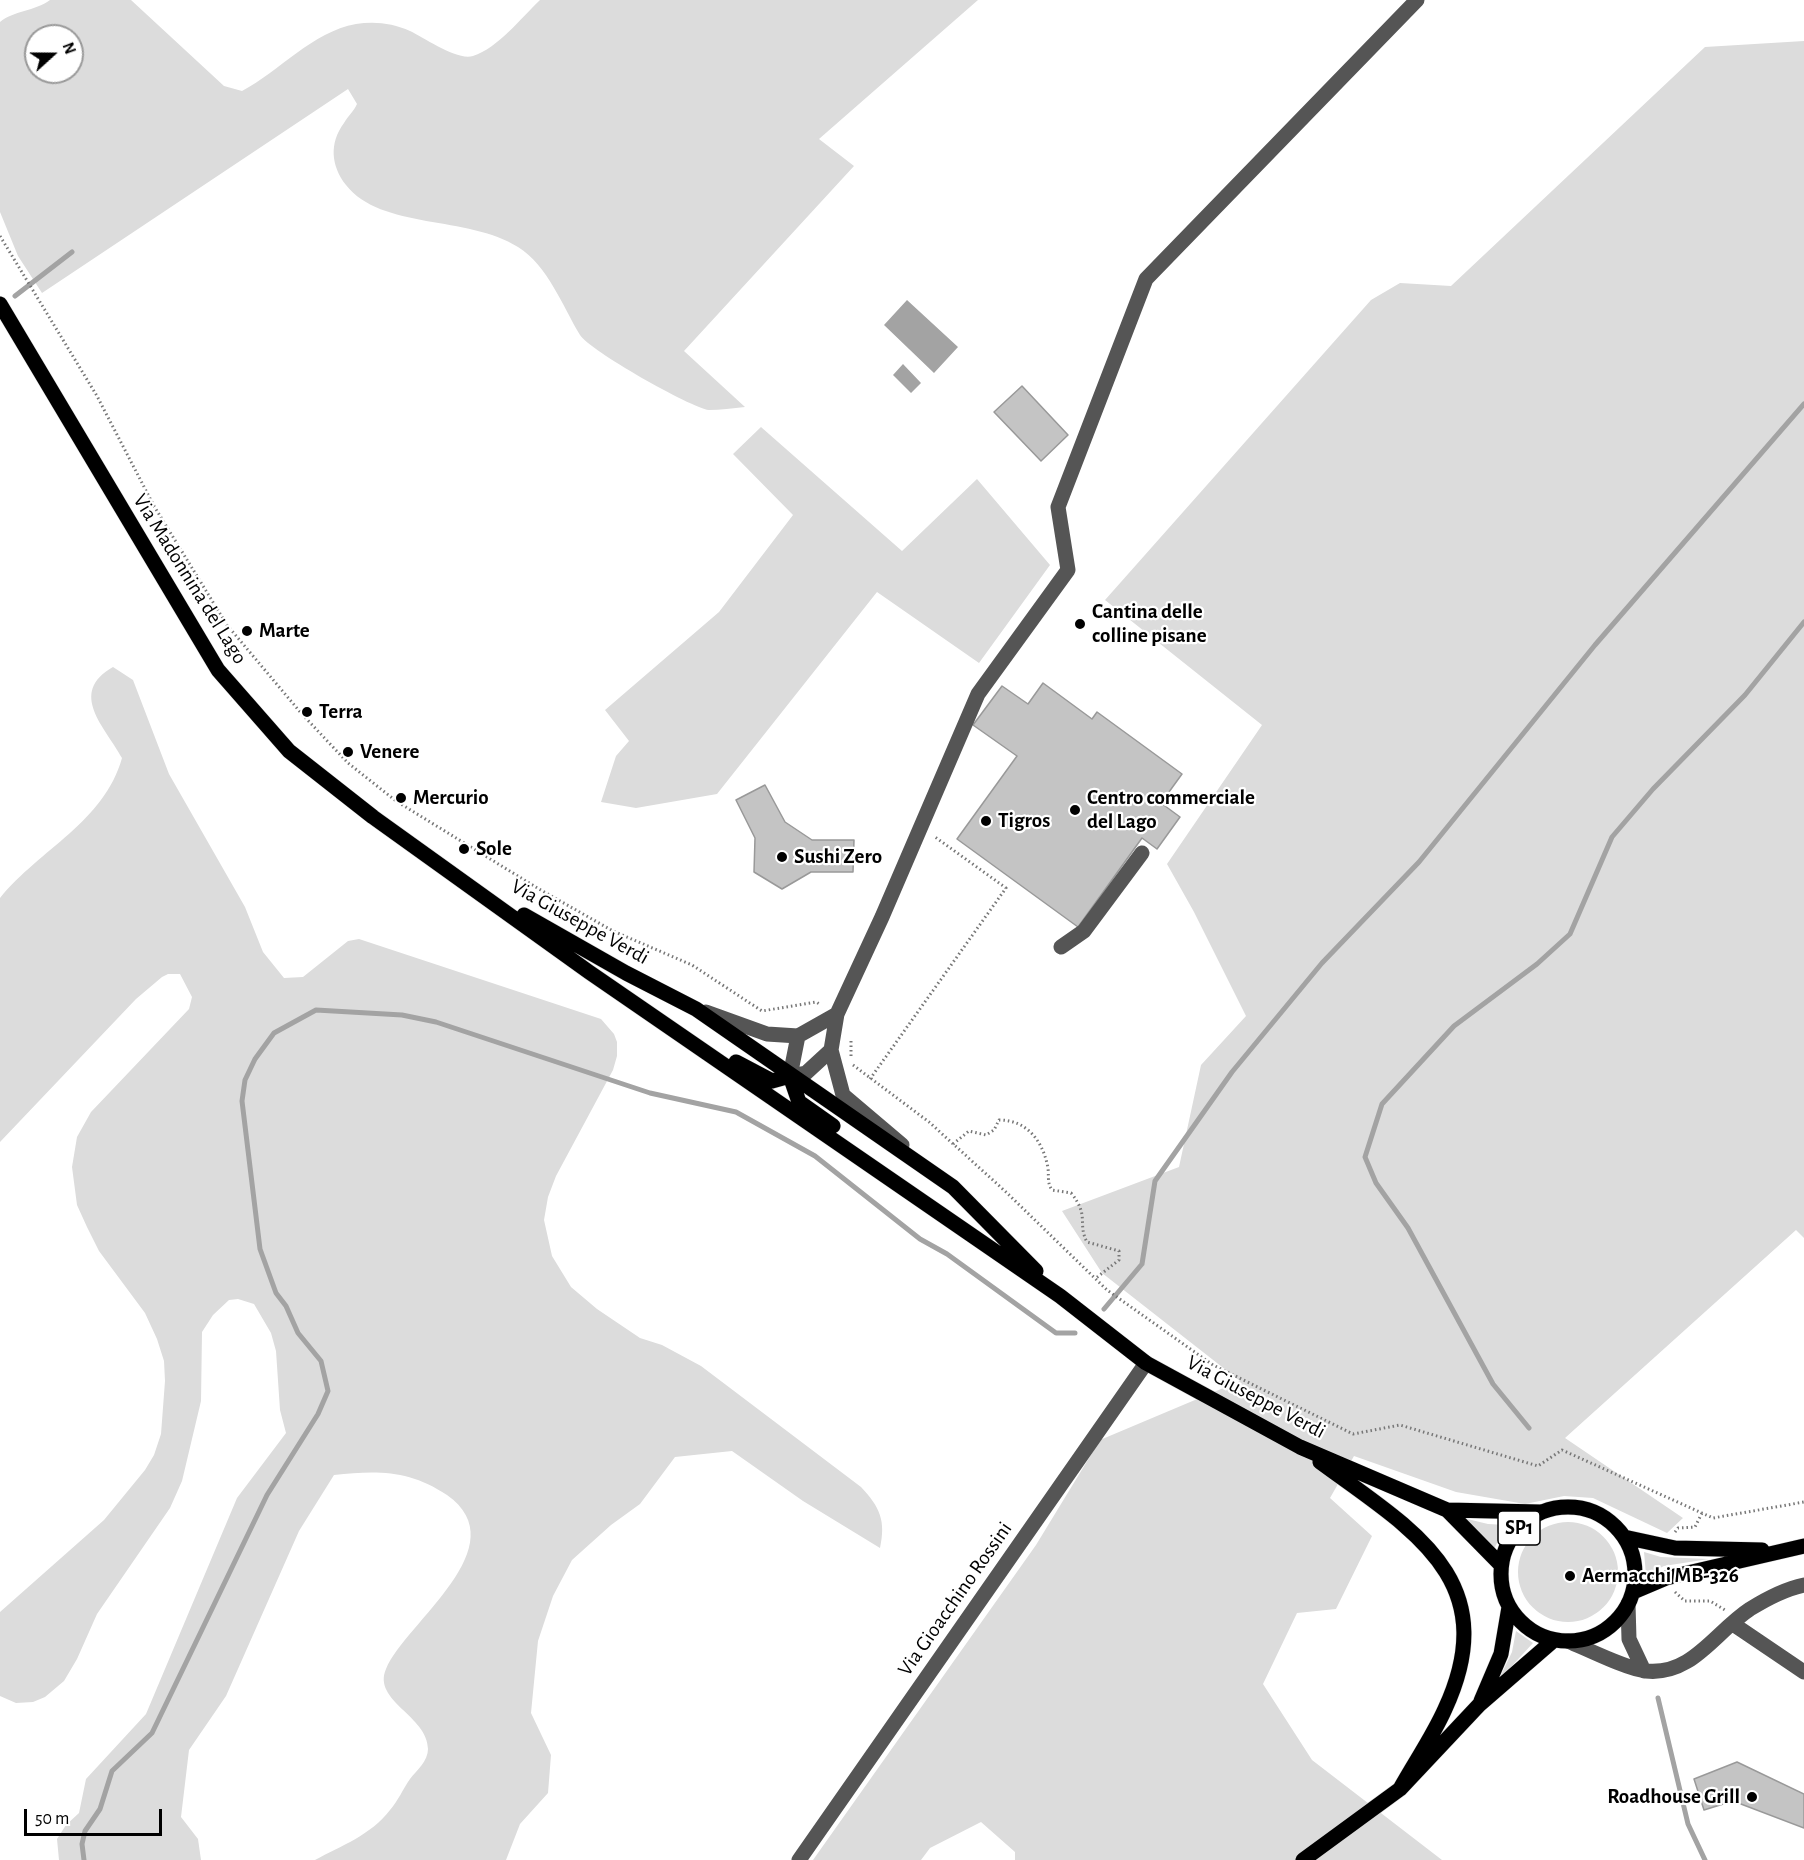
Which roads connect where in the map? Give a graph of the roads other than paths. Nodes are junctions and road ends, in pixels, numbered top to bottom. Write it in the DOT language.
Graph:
graph roads {
  1 [pos="1418,0"];
  2 [pos="0,304"];
  3 [pos="1142,853"];
  4 [pos="454,875"];
  5 [pos="1061,947"];
  6 [pos="696,1009"];
  7 [pos="837,1014"];
  8 [pos="675,1031"];
  9 [pos="798,1036"];
  10 [pos="831,1050"];
  11 [pos="790,1076"];
  12 [pos="890,1178"];
  13 [pos="953,1187"];
  14 [pos="1060,1296"];
  15 [pos="1146,1363"];
  16 [pos="1300,1447"];
  17 [pos="1447,1510"];
  18 [pos="1540,1512"];
  19 [pos="1624,1538"];
  20 [pos="1804,1546"];
  21 [pos="1786,1550"];
  22 [pos="1501,1565"];
  23 [pos="1804,1585"];
  24 [pos="1630,1598"];
  25 [pos="1509,1606"];
  26 [pos="1733,1624"];
  27 [pos="1561,1640"];
  28 [pos="1644,1671"];
  29 [pos="1804,1672"];
  30 [pos="1479,1705"];
  31 [pos="1400,1789"];
  32 [pos="799,1860"];
  33 [pos="1303,1860"];
  1 -- 7 [label="street"];
  2 -- 4 [label="main road, Via Madonnina del Lago"];
  3 -- 5 [label="street"];
  4 -- 6 [label="main road, Via Giuseppe Verdi"];
  4 -- 8 [label="main road, Via Giuseppe Verdi"];
  6 -- 9 [label="street"];
  6 -- 11 [label="main road, Via Giuseppe Verdi"];
  7 -- 9 [label="street"];
  7 -- 10 [label="street"];
  8 -- 11 [label="main road, Via Giuseppe Verdi"];
  8 -- 12 [label="main road, Via Giuseppe Verdi"];
  9 -- 11 [label="street"];
  10 -- 11 [label="street"];
  10 -- 13 [label="street"];
  11 -- 12 [label="main road, Via Giuseppe Verdi"];
  11 -- 13 [label="main road, Via Giuseppe Verdi"];
  12 -- 14 [label="main road, Via Giuseppe Verdi"];
  13 -- 14 [label="main road, Via Giuseppe Verdi"];
  14 -- 15 [label="main road, Via Giuseppe Verdi"];
  15 -- 16 [label="main road, Via Giuseppe Verdi"];
  15 -- 32 [label="street, Via Gioacchino Rossini"];
  16 -- 17 [label="main road, Via Giuseppe Verdi"];
  16 -- 31 [label="main road"];
  17 -- 18 [label="main road, Via Giuseppe Verdi"];
  17 -- 22 [label="main road, Via Giuseppe Verdi"];
  18 -- 19 [label="main road, SP1"];
  18 -- 22 [label="main road, SP1"];
  19 -- 21 [label="main road, SP1"];
  19 -- 24 [label="main road, SP1"];
  20 -- 21 [label="main road, SP1"];
  21 -- 24 [label="main road, SP1"];
  22 -- 25 [label="main road, SP1"];
  23 -- 26 [label="street"];
  24 -- 27 [label="main road, SP1"];
  24 -- 28 [label="street"];
  25 -- 27 [label="main road, SP1"];
  25 -- 30 [label="main road, SP1"];
  26 -- 28 [label="street"];
  26 -- 29 [label="street"];
  27 -- 28 [label="street"];
  27 -- 30 [label="main road, SP1"];
  30 -- 31 [label="main road, SP1"];
  31 -- 33 [label="main road, SP1"];
}
